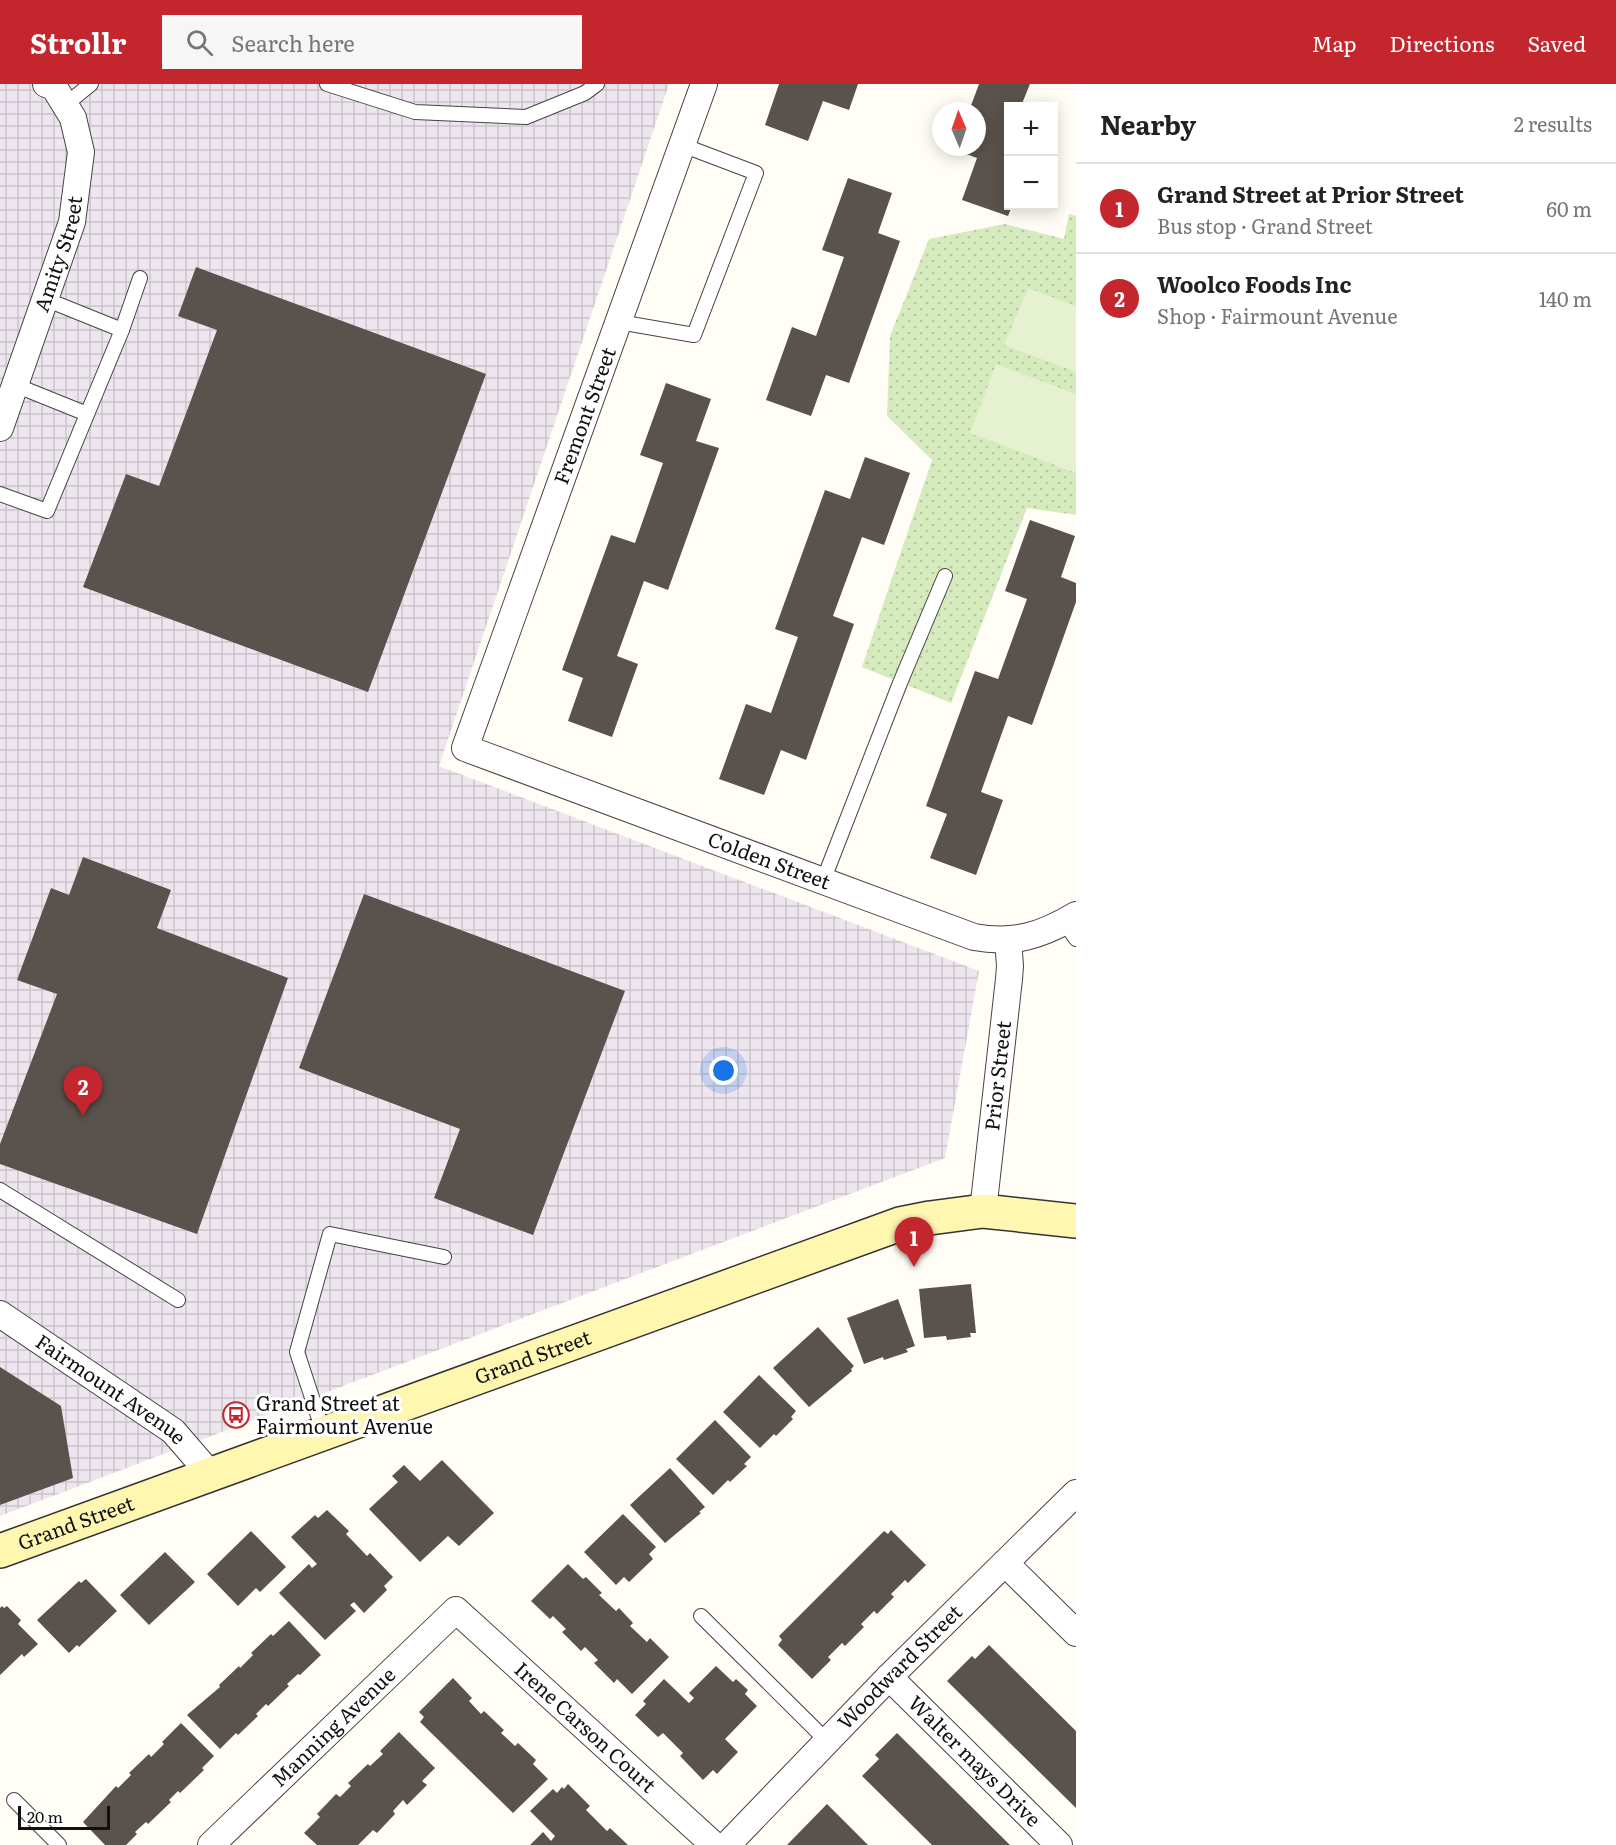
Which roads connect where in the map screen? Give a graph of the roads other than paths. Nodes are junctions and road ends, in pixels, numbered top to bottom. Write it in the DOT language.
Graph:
graph roads {
  1 [pos="46,84"];
  2 [pos="91,84"];
  3 [pos="327,84"];
  4 [pos="597,84"];
  5 [pos="704,84"];
  6 [pos="65,105"];
  7 [pos="682,145"];
  8 [pos="140,278"];
  9 [pos="45,299"];
  10 [pos="619,322"];
  11 [pos="122,330"];
  12 [pos="15,385"];
  13 [pos="87,414"];
  14 [pos="0,428"];
  15 [pos="0,494"];
  16 [pos="945,576"];
  17 [pos="465,748"];
  18 [pos="823,881"];
  19 [pos="1072,925"];
  20 [pos="1008,940"];
  21 [pos="0,1190"];
  22 [pos="983,1211"];
  23 [pos="1076,1221"];
  24 [pos="444,1257"];
  25 [pos="178,1300"];
  26 [pos="0,1314"];
  27 [pos="324,1434"];
  28 [pos="211,1475"];
  29 [pos="1076,1492"];
  30 [pos="0,1551"];
  31 [pos="1005,1563"];
  32 [pos="456,1610"];
  33 [pos="701,1616"];
  34 [pos="1076,1633"];
  35 [pos="889,1677"];
  36 [pos="827,1741"];
  37 [pos="14,1800"];
  38 [pos="59,1845"];
  39 [pos="211,1845"];
  40 [pos="714,1845"];
  41 [pos="727,1845"];
  42 [pos="1059,1845"];
  1 -- 6 [label="street, Amity Street"];
  2 -- 6 [label="lane"];
  3 -- 4 [label="lane"];
  5 -- 7 [label="street, Fremont Street"];
  6 -- 9 [label="street, Amity Street"];
  7 -- 10 [label="street, Fremont Street"];
  7 -- 10 [label="lane"];
  8 -- 11 [label="lane"];
  9 -- 11 [label="lane"];
  9 -- 12 [label="street, Amity Street"];
  10 -- 17 [label="street, Fremont Street"];
  11 -- 13 [label="lane"];
  12 -- 13 [label="lane"];
  12 -- 14 [label="street, Amity Street"];
  13 -- 15 [label="lane"];
  16 -- 18 [label="lane"];
  17 -- 18 [label="street, Colden Street"];
  18 -- 20 [label="street, Colden Street"];
  19 -- 20 [label="street, Colden Street"];
  20 -- 22 [label="street, Prior Street"];
  21 -- 25 [label="lane"];
  22 -- 23 [label="main road, Grand Street"];
  22 -- 27 [label="main road, Grand Street"];
  24 -- 27 [label="lane"];
  26 -- 28 [label="street, Fairmount Avenue"];
  27 -- 28 [label="main road, Grand Street"];
  28 -- 30 [label="main road, Grand Street"];
  29 -- 31 [label="street, Woodward Street"];
  31 -- 34 [label="street"];
  31 -- 35 [label="street, Woodward Street"];
  32 -- 39 [label="street, Manning Avenue"];
  32 -- 40 [label="street, Irene Carson Court"];
  33 -- 36 [label="lane"];
  35 -- 36 [label="street, Woodward Street"];
  35 -- 42 [label="street, Walter mays Drive"];
  36 -- 41 [label="street, Woodward Street"];
  37 -- 38 [label="lane"];
}
